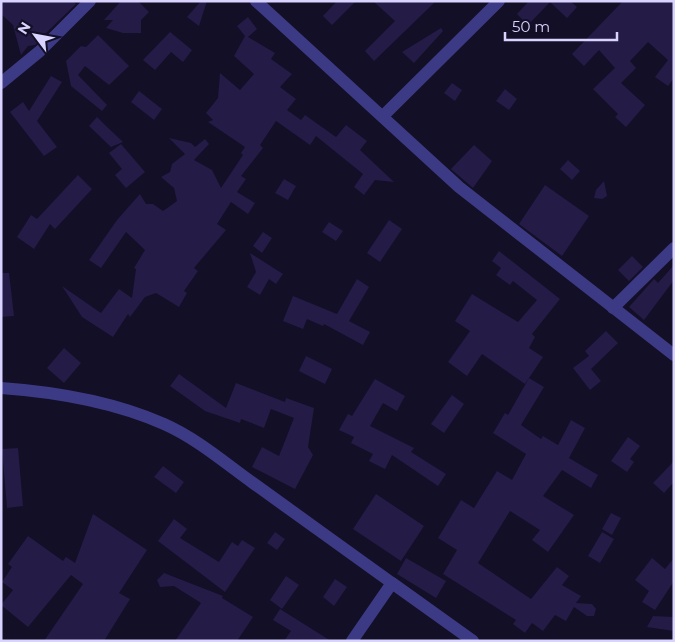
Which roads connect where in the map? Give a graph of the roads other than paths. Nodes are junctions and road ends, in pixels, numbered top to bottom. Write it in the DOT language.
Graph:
graph roads {
  1 [pos="90,1"];
  2 [pos="256,1"];
  3 [pos="499,1"];
  4 [pos="1,83"];
  5 [pos="383,116"];
  6 [pos="674,248"];
  7 [pos="614,308"];
  8 [pos="674,355"];
  9 [pos="1,388"];
  10 [pos="392,583"];
  11 [pos="352,641"];
  12 [pos="474,641"];
  1 -- 4 [label="street"];
  2 -- 5 [label="street"];
  3 -- 5 [label="street"];
  5 -- 7 [label="street"];
  6 -- 7 [label="street"];
  7 -- 8 [label="street"];
  9 -- 10 [label="street"];
  10 -- 11 [label="street"];
  10 -- 12 [label="street"];
}
